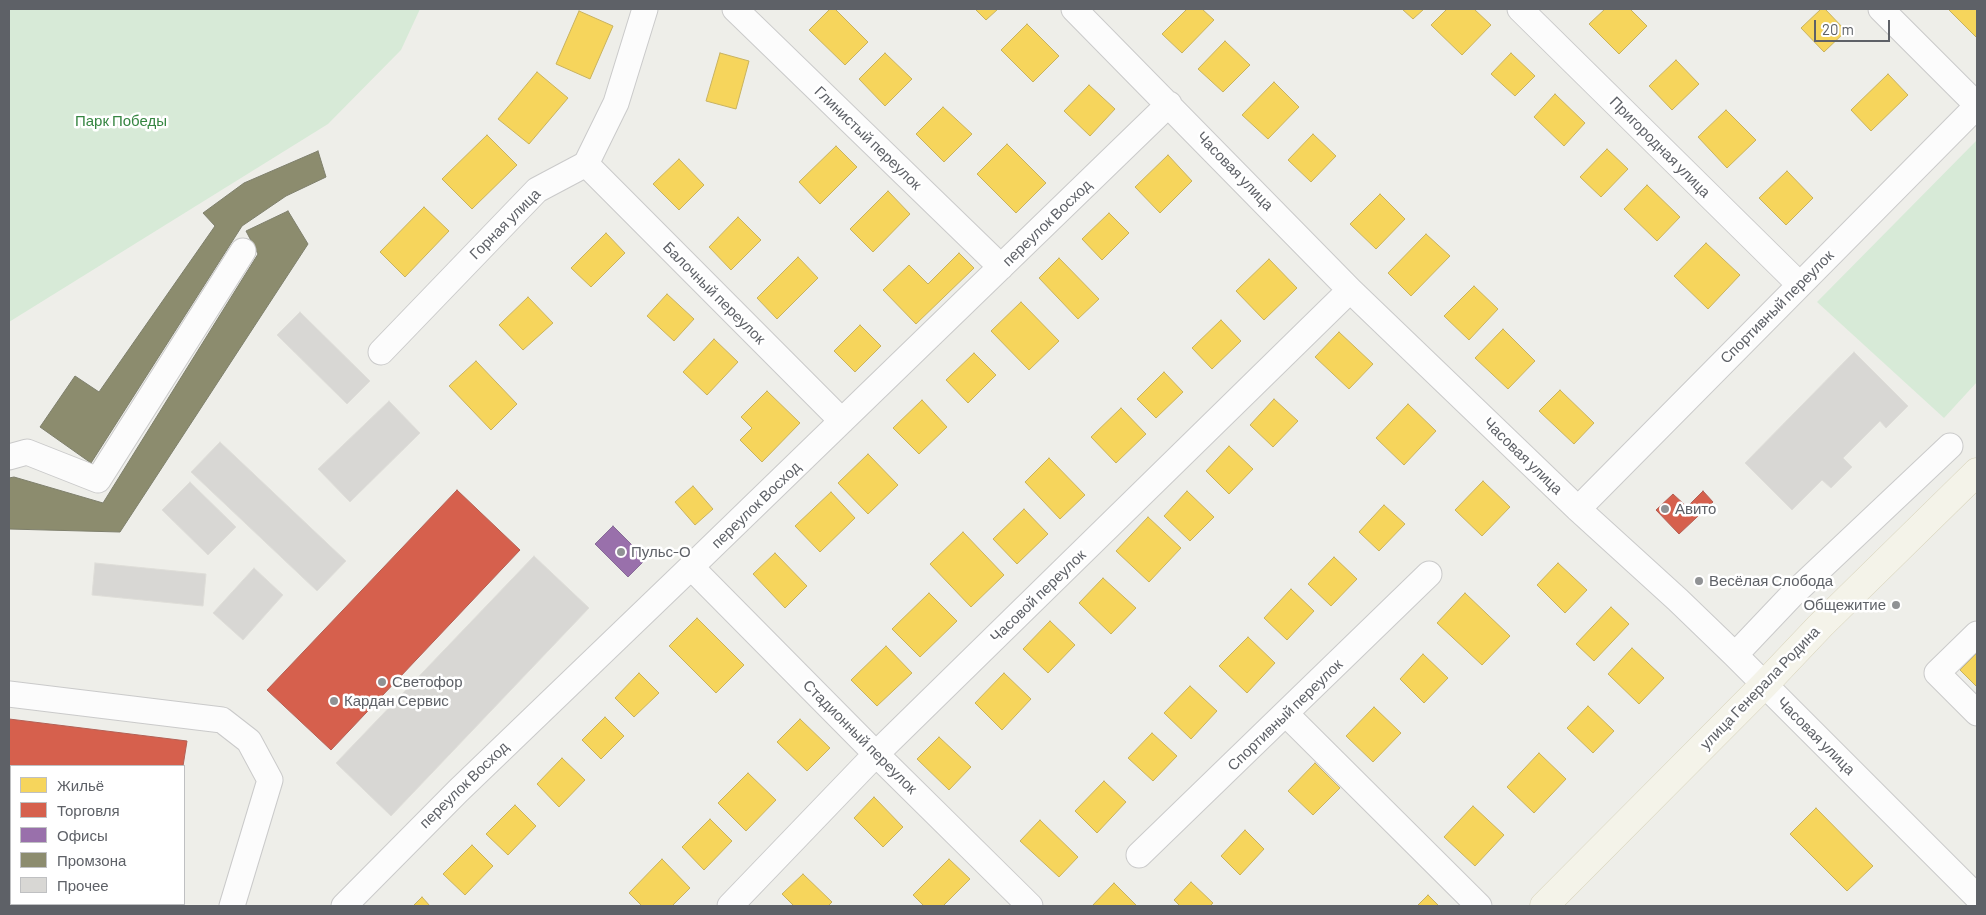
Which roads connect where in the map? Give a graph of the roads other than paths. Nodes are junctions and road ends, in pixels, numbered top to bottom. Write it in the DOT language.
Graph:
graph roads {
  1 [pos="645,9"];
  2 [pos="735,9"];
  3 [pos="1074,9"];
  4 [pos="1520,9"];
  5 [pos="1881,9"];
  6 [pos="1169,104"];
  7 [pos="1977,105"];
  8 [pos="586,164"];
  9 [pos="243,251"];
  10 [pos="1001,267"];
  11 [pos="1799,284"];
  12 [pos="1350,290"];
  13 [pos="381,352"];
  14 [pos="842,421"];
  15 [pos="1950,446"];
  16 [pos="9,457"];
  17 [pos="1977,472"];
  18 [pos="1578,509"];
  19 [pos="691,567"];
  20 [pos="1430,574"];
  21 [pos="1977,634"];
  22 [pos="1735,655"];
  23 [pos="1764,685"];
  24 [pos="9,694"];
  25 [pos="1977,713"];
  26 [pos="1286,714"];
  27 [pos="876,754"];
  28 [pos="1139,855"];
  29 [pos="1977,897"];
  30 [pos="232,906"];
  31 [pos="344,906"];
  32 [pos="730,906"];
  33 [pos="1030,906"];
  34 [pos="1479,906"];
  35 [pos="1544,906"];
  1 -- 8 [label="street"];
  2 -- 10 [label="street, Глинистый переулок"];
  3 -- 6 [label="street, Часовая улица"];
  4 -- 11 [label="street, Пригородная улица"];
  5 -- 7 [label="street"];
  6 -- 10 [label="street, переулок Восход"];
  6 -- 12 [label="street, Часовая улица"];
  7 -- 11 [label="street, Спортивный переулок"];
  8 -- 13 [label="street, Горная улица"];
  8 -- 14 [label="street, Балочный переулок"];
  9 -- 16 [label="street"];
  10 -- 14 [label="street, переулок Восход"];
  11 -- 18 [label="street, Спортивный переулок"];
  12 -- 18 [label="street, Часовая улица"];
  12 -- 27 [label="street, Часовой переулок"];
  14 -- 19 [label="street, переулок Восход"];
  15 -- 22 [label="street"];
  17 -- 23 [label="main road, улица Генерала Родина"];
  18 -- 22 [label="street, Часовая улица"];
  19 -- 27 [label="street, Стадионный переулок"];
  19 -- 31 [label="street, переулок Восход"];
  20 -- 26 [label="street, Спортивный переулок"];
  21 -- 25 [label="street"];
  22 -- 23 [label="street, Часовая улица"];
  23 -- 29 [label="street, Часовая улица"];
  23 -- 35 [label="main road, улица Генерала Родина"];
  24 -- 30 [label="street"];
  26 -- 28 [label="street, Спортивный переулок"];
  26 -- 34 [label="street"];
  27 -- 32 [label="street, Часовой переулок"];
  27 -- 33 [label="street, Стадионный переулок"];
}
